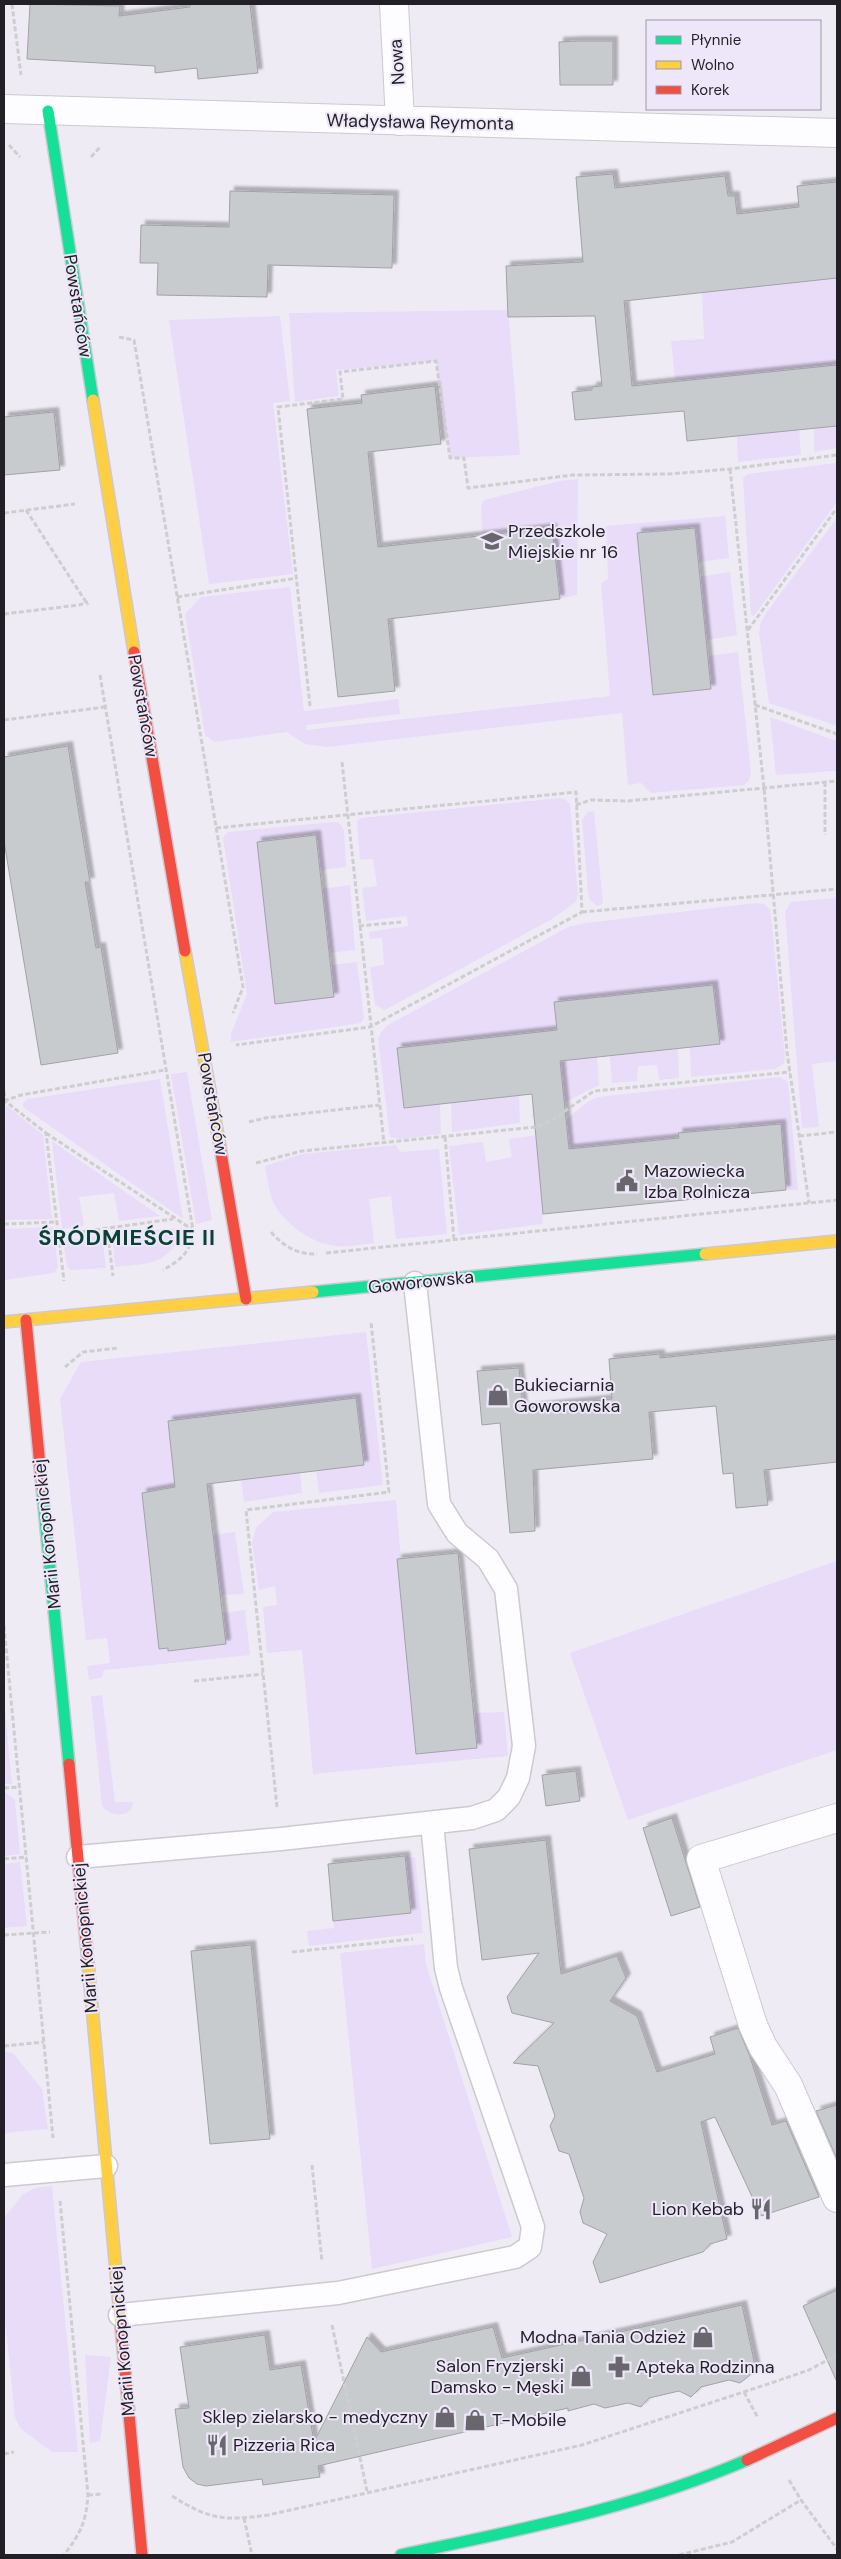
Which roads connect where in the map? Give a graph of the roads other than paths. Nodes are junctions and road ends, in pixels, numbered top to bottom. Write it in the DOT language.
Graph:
graph roads {
  1 [pos="394,4"];
  2 [pos="4,109"];
  3 [pos="48,110"];
  4 [pos="400,121"];
  5 [pos="837,133"];
  6 [pos="837,1241"];
  7 [pos="415,1283"];
  8 [pos="246,1299"];
  9 [pos="26,1320"];
  10 [pos="4,1322"];
  11 [pos="837,1818"];
  12 [pos="432,1823"];
  13 [pos="78,1857"];
  14 [pos="106,2166"];
  15 [pos="4,2175"];
  16 [pos="837,2198"];
  17 [pos="120,2316"];
  18 [pos="837,2418"];
  19 [pos="142,2555"];
  20 [pos="401,2555"];
  1 -- 4 [label="street, Nowa"];
  2 -- 3 [label="street, Władysława Reymonta"];
  3 -- 4 [label="street, Władysława Reymonta"];
  3 -- 8 [label="street, Powstańców"];
  4 -- 5 [label="street, Władysława Reymonta"];
  6 -- 7 [label="street, Goworowska"];
  7 -- 8 [label="street, Goworowska"];
  7 -- 12 [label="lane"];
  8 -- 9 [label="street, Goworowska"];
  9 -- 10 [label="street, Goworowska"];
  9 -- 13 [label="street, Marii Konopnickiej"];
  11 -- 16 [label="street"];
  12 -- 13 [label="lane"];
  12 -- 17 [label="lane"];
  13 -- 14 [label="street, Marii Konopnickiej"];
  14 -- 15 [label="lane"];
  14 -- 17 [label="street, Marii Konopnickiej"];
  17 -- 19 [label="street, Marii Konopnickiej"];
  18 -- 20 [label="street"];
}
